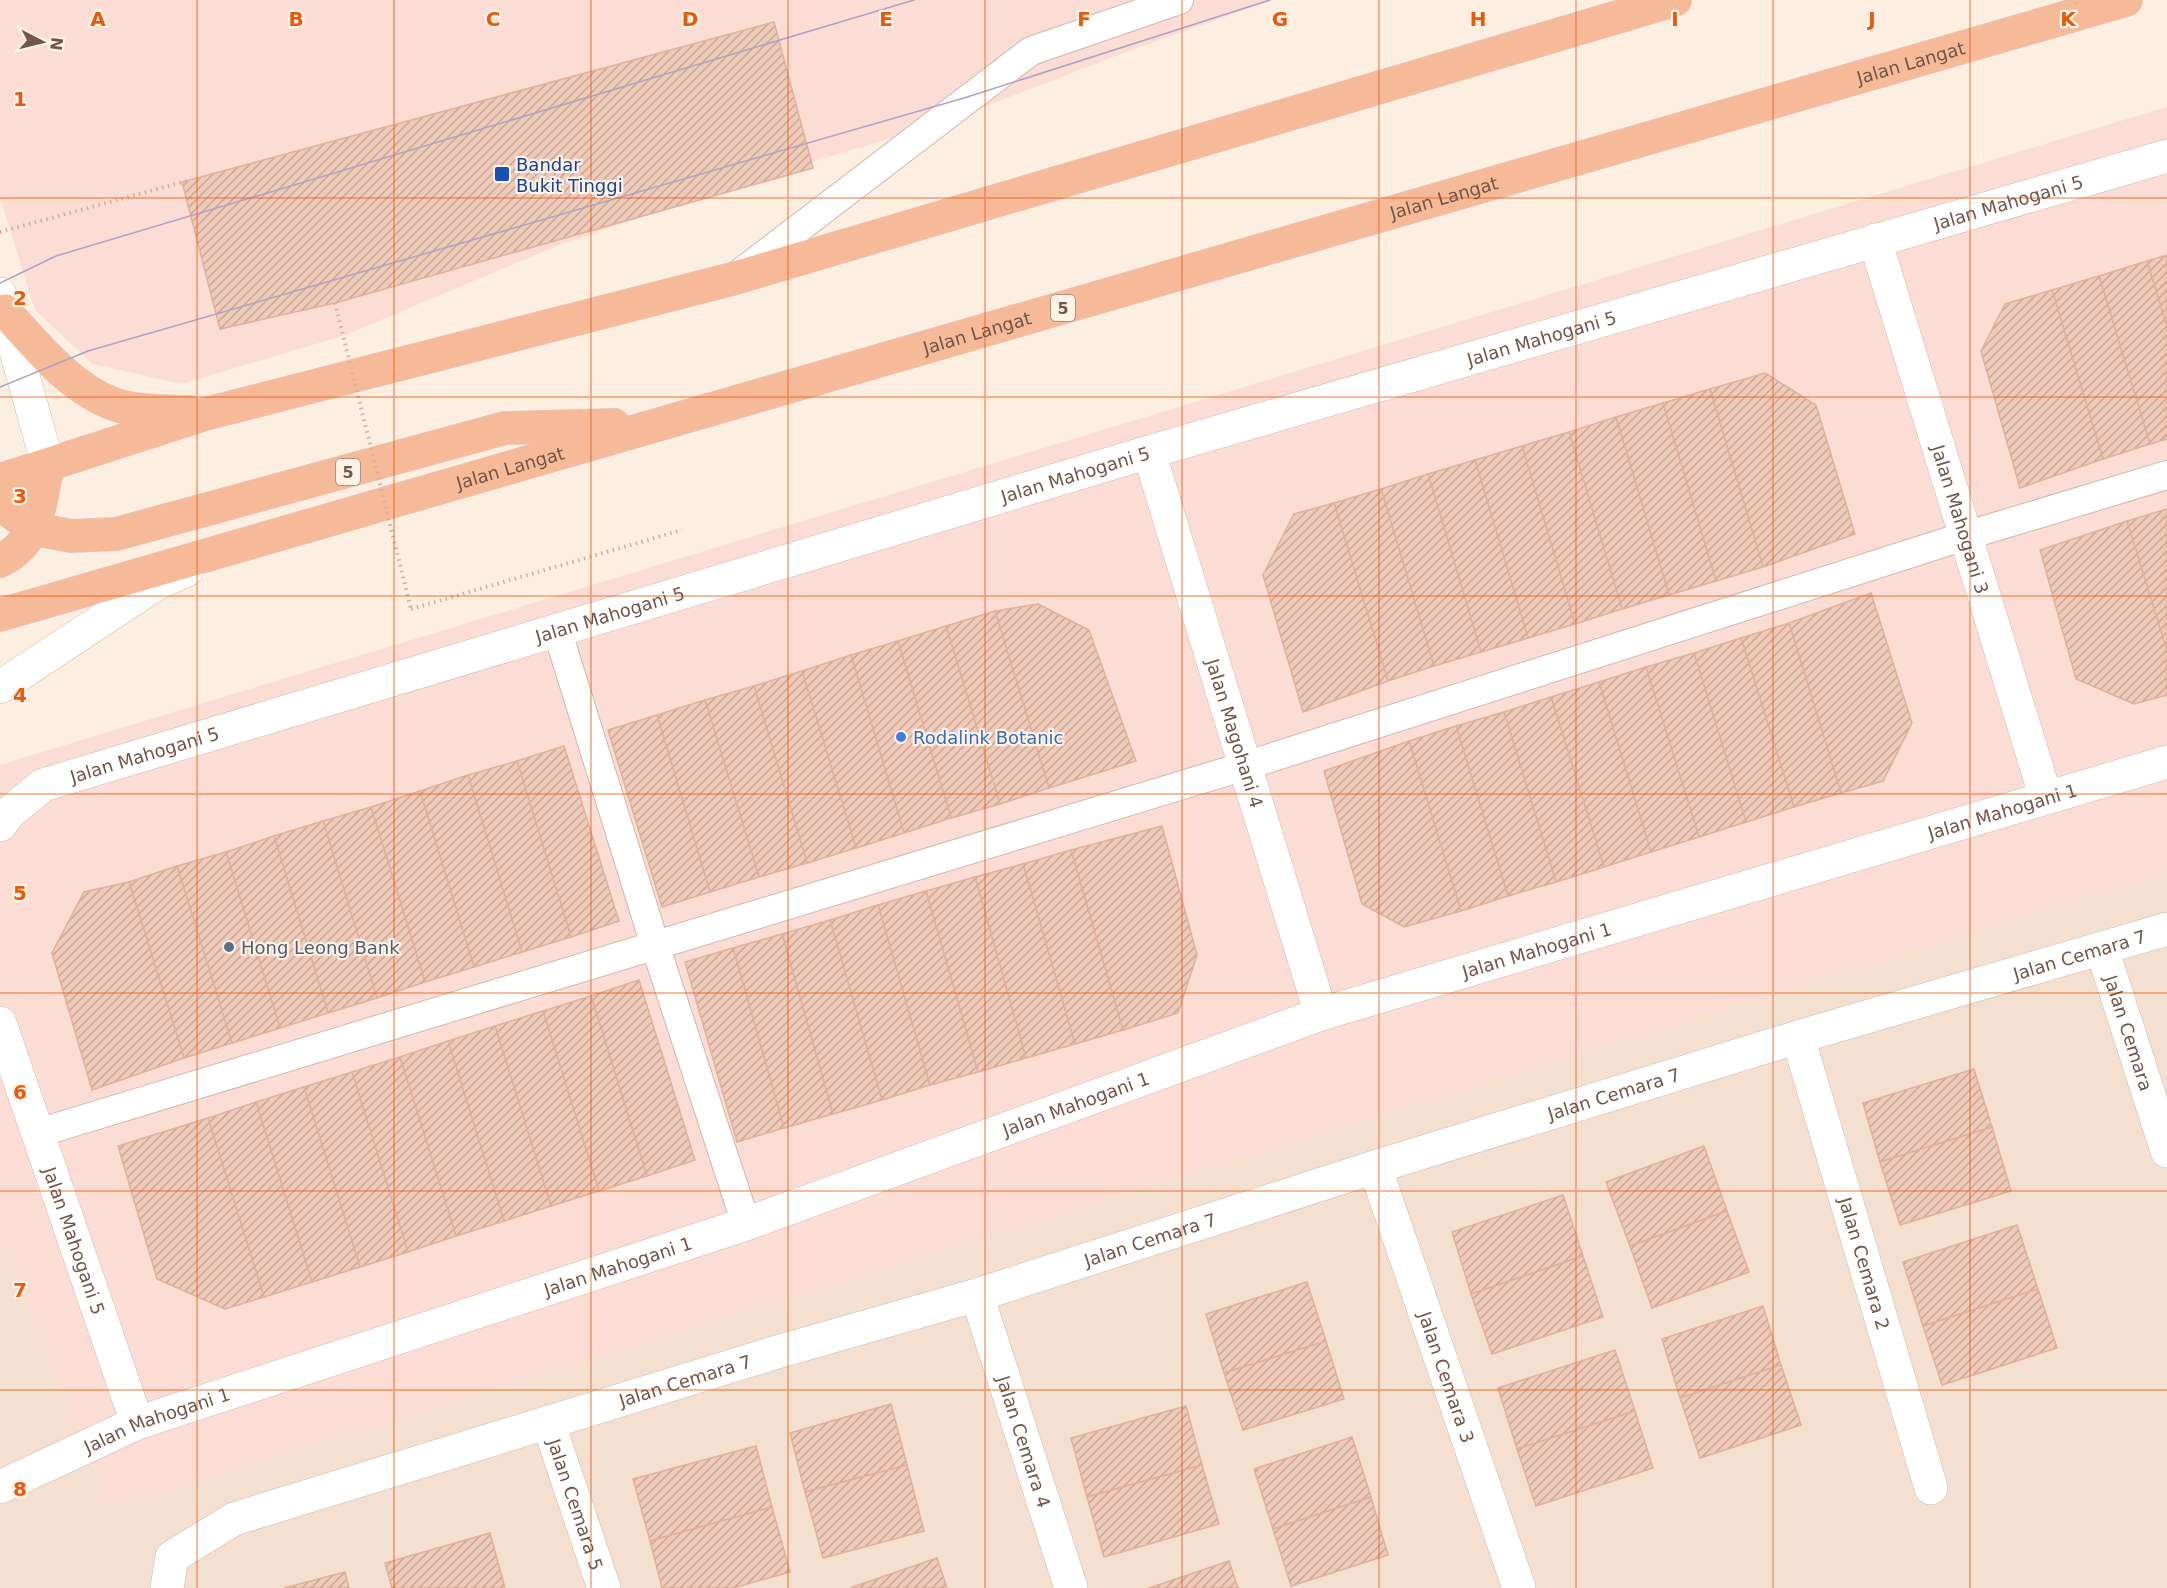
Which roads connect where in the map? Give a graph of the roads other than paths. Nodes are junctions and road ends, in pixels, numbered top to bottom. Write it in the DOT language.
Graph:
graph roads {
  1 [pos="1179,0"];
  2 [pos="1675,0"];
  3 [pos="2126,0"];
  4 [pos="2167,156"];
  5 [pos="1875,240"];
  6 [pos="732,279"];
  7 [pos="3,302"];
  8 [pos="205,414"];
  9 [pos="664,423"];
  10 [pos="1149,452"];
  11 [pos="48,465"];
  12 [pos="2167,475"];
  13 [pos="0,480"];
  14 [pos="0,504"];
  15 [pos="34,529"];
  16 [pos="1965,536"];
  17 [pos="246,544"];
  18 [pos="0,561"];
  19 [pos="0,615"];
  20 [pos="557,630"];
  21 [pos="0,687"];
  22 [pos="2167,762"];
  23 [pos="1245,766"];
  24 [pos="2046,798"];
  25 [pos="0,825"];
  26 [pos="2167,929"];
  27 [pos="655,945"];
  28 [pos="2102,949"];
  29 [pos="1321,1014"];
  30 [pos="0,1023"];
  31 [pos="1798,1036"];
  32 [pos="38,1133"];
  33 [pos="2167,1151"];
  34 [pos="1375,1167"];
  35 [pos="746,1224"];
  36 [pos="977,1295"];
  37 [pos="548,1422"];
  38 [pos="137,1423"];
  39 [pos="0,1487"];
  40 [pos="1931,1488"];
  41 [pos="167,1588"];
  42 [pos="604,1588"];
  43 [pos="1071,1588"];
  44 [pos="1519,1588"];
  1 -- 6 [label="lane"];
  2 -- 6 [label="highway"];
  3 -- 9 [label="highway, Jalan Langat / 5"];
  4 -- 5 [label="street, Jalan Mahogani 5"];
  5 -- 10 [label="street, Jalan Mahogani 5"];
  5 -- 16 [label="street, Jalan Mahogani 3"];
  6 -- 8 [label="highway"];
  7 -- 8 [label="highway"];
  7 -- 11 [label="street"];
  8 -- 11 [label="highway"];
  9 -- 15 [label="highway, 5"];
  9 -- 17 [label="highway, Jalan Langat / 5"];
  10 -- 20 [label="street, Jalan Mahogani 5"];
  10 -- 23 [label="street, Jalan Magohani 4"];
  11 -- 13 [label="highway"];
  11 -- 15 [label="highway"];
  12 -- 16 [label="lane"];
  14 -- 15 [label="highway"];
  15 -- 18 [label="highway"];
  16 -- 23 [label="lane"];
  16 -- 24 [label="street, Jalan Mahogani 3"];
  17 -- 19 [label="highway, Jalan Langat / 5"];
  17 -- 21 [label="street"];
  20 -- 25 [label="street, Jalan Mahogani 5"];
  20 -- 27 [label="lane"];
  22 -- 24 [label="street, Jalan Mahogani 1"];
  23 -- 27 [label="lane"];
  23 -- 29 [label="street, Jalan Magohani 4"];
  24 -- 29 [label="street, Jalan Mahogani 1"];
  26 -- 28 [label="street, Jalan Cemara 7"];
  27 -- 32 [label="lane"];
  27 -- 35 [label="lane"];
  28 -- 31 [label="street, Jalan Cemara 7"];
  28 -- 33 [label="street, Jalan Cemara"];
  29 -- 35 [label="street, Jalan Mahogani 1"];
  30 -- 32 [label="street, Jalan Mahogani 5"];
  31 -- 34 [label="street, Jalan Cemara 7"];
  31 -- 40 [label="street, Jalan Cemara 2"];
  32 -- 38 [label="street, Jalan Mahogani 5"];
  34 -- 36 [label="street, Jalan Cemara 7"];
  34 -- 44 [label="street, Jalan Cemara 3"];
  35 -- 38 [label="street, Jalan Mahogani 1"];
  36 -- 37 [label="street, Jalan Cemara 7"];
  36 -- 43 [label="street, Jalan Cemara 4"];
  37 -- 41 [label="street, Jalan Cemara 7"];
  37 -- 42 [label="street, Jalan Cemara 5"];
  38 -- 39 [label="street, Jalan Mahogani 1"];
}
